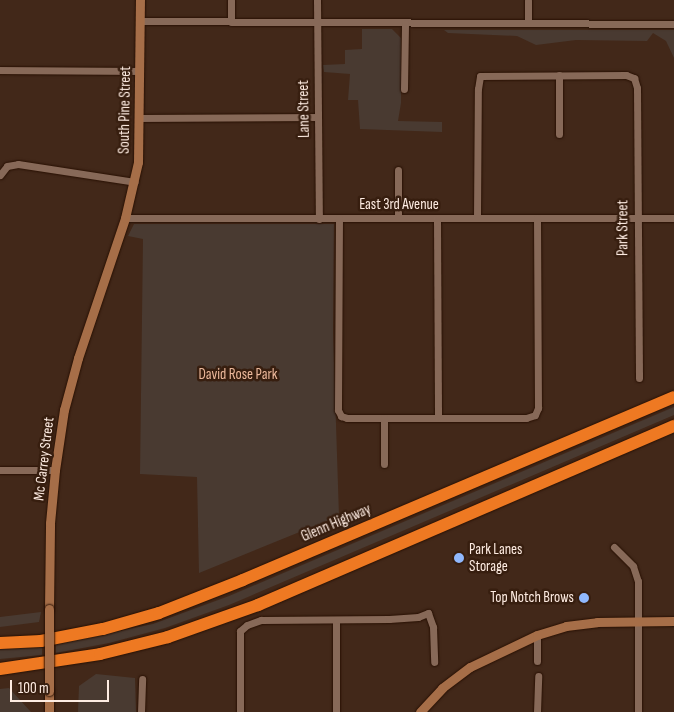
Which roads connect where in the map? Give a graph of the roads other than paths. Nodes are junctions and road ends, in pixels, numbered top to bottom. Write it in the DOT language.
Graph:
graph roads {
  1 [pos="140,0"];
  2 [pos="232,0"];
  3 [pos="317,0"];
  4 [pos="528,0"];
  5 [pos="140,21"];
  6 [pos="231,22"];
  7 [pos="405,22"];
  8 [pos="316,23"];
  9 [pos="528,23"];
  10 [pos="674,24"];
  11 [pos="0,70"];
  12 [pos="139,71"];
  13 [pos="559,75"];
  14 [pos="404,89"];
  15 [pos="139,118"];
  16 [pos="318,118"];
  17 [pos="559,134"];
  18 [pos="398,170"];
  19 [pos="0,175"];
  20 [pos="135,182"];
  21 [pos="637,217"];
  22 [pos="125,218"];
  23 [pos="339,218"];
  24 [pos="398,218"];
  25 [pos="477,218"];
  26 [pos="537,218"];
  27 [pos="674,218"];
  28 [pos="318,219"];
  29 [pos="437,219"];
  30 [pos="639,378"];
  31 [pos="674,387"];
  32 [pos="674,396"];
  33 [pos="438,417"];
  34 [pos="384,418"];
  35 [pos="674,426"];
  36 [pos="674,433"];
  37 [pos="572,440"];
  38 [pos="384,464"];
  39 [pos="0,470"];
  40 [pos="54,470"];
  41 [pos="560,477"];
  42 [pos="614,547"];
  43 [pos="336,620"];
  44 [pos="638,621"];
  45 [pos="674,621"];
  46 [pos="537,635"];
  47 [pos="0,643"];
  48 [pos="537,660"];
  49 [pos="434,662"];
  50 [pos="0,669"];
  51 [pos="538,676"];
  52 [pos="142,679"];
  53 [pos="424,710"];
  54 [pos="49,712"];
  55 [pos="141,712"];
  56 [pos="240,712"];
  57 [pos="336,712"];
  58 [pos="537,712"];
  59 [pos="638,712"];
  1 -- 5 [label="street, South Pine Street"];
  2 -- 6 [label="street"];
  3 -- 8 [label="street, Lane Street"];
  4 -- 9 [label="street"];
  5 -- 6 [label="street"];
  5 -- 12 [label="street, South Pine Street"];
  6 -- 8 [label="street"];
  7 -- 8 [label="street"];
  7 -- 9 [label="street"];
  7 -- 14 [label="street"];
  8 -- 16 [label="street, Lane Street"];
  9 -- 10 [label="street"];
  11 -- 12 [label="street"];
  12 -- 15 [label="street, South Pine Street"];
  13 -- 17 [label="street"];
  13 -- 21 [label="street, Park Street"];
  13 -- 25 [label="street"];
  15 -- 16 [label="street"];
  15 -- 20 [label="street, South Pine Street"];
  16 -- 28 [label="street, Lane Street"];
  18 -- 24 [label="street"];
  19 -- 20 [label="street"];
  20 -- 22 [label="street, South Pine Street"];
  21 -- 26 [label="street, East 3rd Avenue"];
  21 -- 27 [label="street, East 3rd Avenue"];
  21 -- 30 [label="street, Park Street"];
  22 -- 28 [label="street, East 3rd Avenue"];
  22 -- 40 [label="street, Mc Carrey Street"];
  23 -- 24 [label="street, East 3rd Avenue"];
  23 -- 28 [label="street, East 3rd Avenue"];
  23 -- 34 [label="street"];
  24 -- 29 [label="street, East 3rd Avenue"];
  25 -- 26 [label="street, East 3rd Avenue"];
  25 -- 29 [label="street, East 3rd Avenue"];
  26 -- 33 [label="street"];
  29 -- 33 [label="street"];
  31 -- 37 [label="highway"];
  32 -- 37 [label="highway, Glenn Highway"];
  33 -- 34 [label="street"];
  34 -- 38 [label="street"];
  35 -- 41 [label="highway"];
  36 -- 41 [label="highway"];
  37 -- 47 [label="highway, Glenn Highway"];
  39 -- 40 [label="street"];
  40 -- 54 [label="street, Mc Carrey Street, bridge"];
  41 -- 50 [label="highway"];
  42 -- 44 [label="street"];
  43 -- 49 [label="street"];
  43 -- 56 [label="street"];
  43 -- 57 [label="street"];
  44 -- 45 [label="street"];
  44 -- 46 [label="street"];
  44 -- 59 [label="street"];
  46 -- 48 [label="street"];
  46 -- 53 [label="street"];
  51 -- 58 [label="street"];
  52 -- 55 [label="street"];
}
